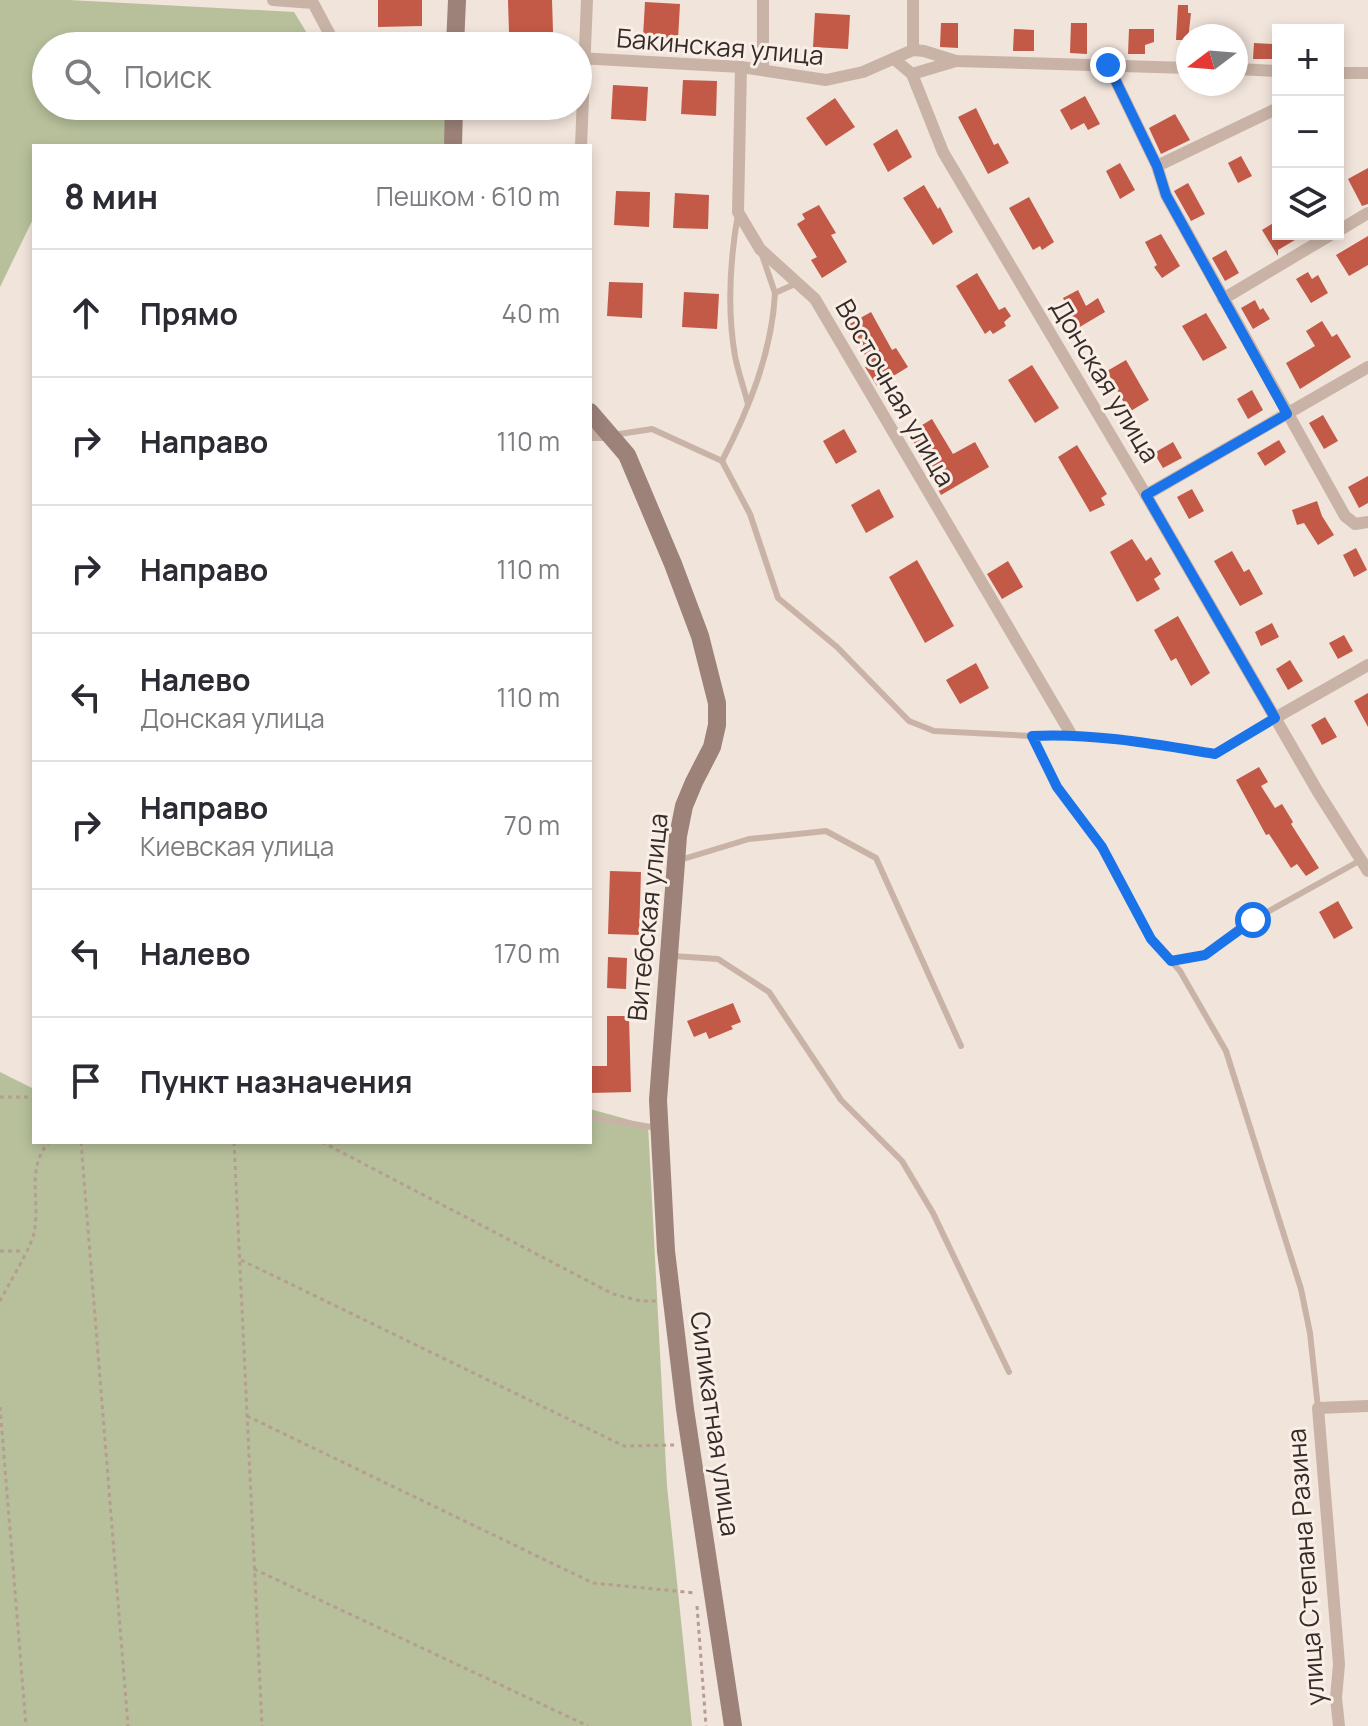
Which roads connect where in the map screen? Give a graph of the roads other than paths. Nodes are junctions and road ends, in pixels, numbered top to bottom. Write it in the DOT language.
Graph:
graph roads {
  1 [pos="273,0"];
  2 [pos="457,0"];
  3 [pos="587,0"];
  4 [pos="763,0"];
  5 [pos="913,0"];
  6 [pos="314,2"];
  7 [pos="329,32"];
  8 [pos="456,32"];
  9 [pos="584,32"];
  10 [pos="913,50"];
  11 [pos="592,59"];
  12 [pos="894,59"];
  13 [pos="956,61"];
  14 [pos="1108,65"];
  15 [pos="741,67"];
  16 [pos="1176,68"];
  17 [pos="763,70"];
  18 [pos="1248,70"];
  19 [pos="1272,71"];
  20 [pos="1368,73"];
  21 [pos="912,74"];
  22 [pos="1344,75"];
  23 [pos="1272,111"];
  24 [pos="454,120"];
  25 [pos="581,120"];
  26 [pos="453,144"];
  27 [pos="581,144"];
  28 [pos="1157,166"];
  29 [pos="738,212"];
  30 [pos="1368,213"];
  31 [pos="1344,227"];
  32 [pos="1322,240"];
  33 [pos="760,249"];
  34 [pos="799,283"];
  35 [pos="775,293"];
  36 [pos="1223,299"];
  37 [pos="1368,367"];
  38 [pos="749,408"];
  39 [pos="592,414"];
  40 [pos="1287,414"];
  41 [pos="592,435"];
  42 [pos="610,435"];
  43 [pos="722,461"];
  44 [pos="1146,495"];
  45 [pos="1368,522"];
  46 [pos="1368,665"];
  47 [pos="1275,718"];
  48 [pos="1071,734"];
  49 [pos="1032,736"];
  50 [pos="676,862"];
  51 [pos="1366,863"];
  52 [pos="669,956"];
  53 [pos="1171,961"];
  54 [pos="961,1046"];
  55 [pos="592,1117"];
  56 [pos="659,1128"];
  57 [pos="1009,1372"];
  58 [pos="1368,1406"];
  59 [pos="1318,1408"];
  60 [pos="733,1726"];
  61 [pos="1339,1726"];
  1 -- 6 [label="street"];
  2 -- 8 [label="street"];
  3 -- 9 [label="street"];
  4 -- 17 [label="street"];
  5 -- 10 [label="street"];
  6 -- 7 [label="street"];
  10 -- 12 [label="street, Бакинская улица"];
  10 -- 13 [label="street"];
  11 -- 15 [label="street, Бакинская улица"];
  12 -- 17 [label="street, Бакинская улица"];
  12 -- 21 [label="street"];
  13 -- 14 [label="street"];
  13 -- 21 [label="street"];
  14 -- 16 [label="street"];
  14 -- 28 [label="street"];
  15 -- 17 [label="street, Бакинская улица"];
  15 -- 29 [label="street"];
  18 -- 19 [label="street"];
  20 -- 22 [label="street"];
  21 -- 44 [label="street, Донская улица"];
  23 -- 28 [label="street"];
  24 -- 26 [label="street"];
  25 -- 27 [label="street"];
  28 -- 36 [label="street"];
  29 -- 33 [label="street, Восточная улица"];
  29 -- 38 [label="lane"];
  30 -- 31 [label="street"];
  32 -- 36 [label="street"];
  33 -- 34 [label="street, Восточная улица"];
  33 -- 35 [label="lane"];
  34 -- 35 [label="lane"];
  34 -- 48 [label="street, Восточная улица"];
  35 -- 38 [label="lane"];
  36 -- 40 [label="street"];
  37 -- 40 [label="street"];
  38 -- 43 [label="lane"];
  39 -- 42 [label="street, Витебская улица"];
  40 -- 44 [label="street"];
  40 -- 45 [label="street"];
  41 -- 42 [label="street"];
  42 -- 43 [label="lane"];
  42 -- 50 [label="street, Витебская улица"];
  43 -- 49 [label="lane"];
  44 -- 47 [label="street, Донская улица"];
  46 -- 47 [label="street"];
  47 -- 48 [label="lane"];
  47 -- 51 [label="street, Донская улица"];
  48 -- 49 [label="lane"];
  49 -- 53 [label="lane"];
  50 -- 52 [label="street, Витебская улица"];
  50 -- 54 [label="lane"];
  51 -- 53 [label="lane"];
  52 -- 56 [label="street, Витебская улица"];
  52 -- 57 [label="lane"];
  53 -- 59 [label="lane"];
  55 -- 56 [label="lane"];
  56 -- 60 [label="street, Силикатная улица"];
  58 -- 59 [label="street, улица Степана Разина"];
  59 -- 61 [label="street, улица Степана Разина"];
}
